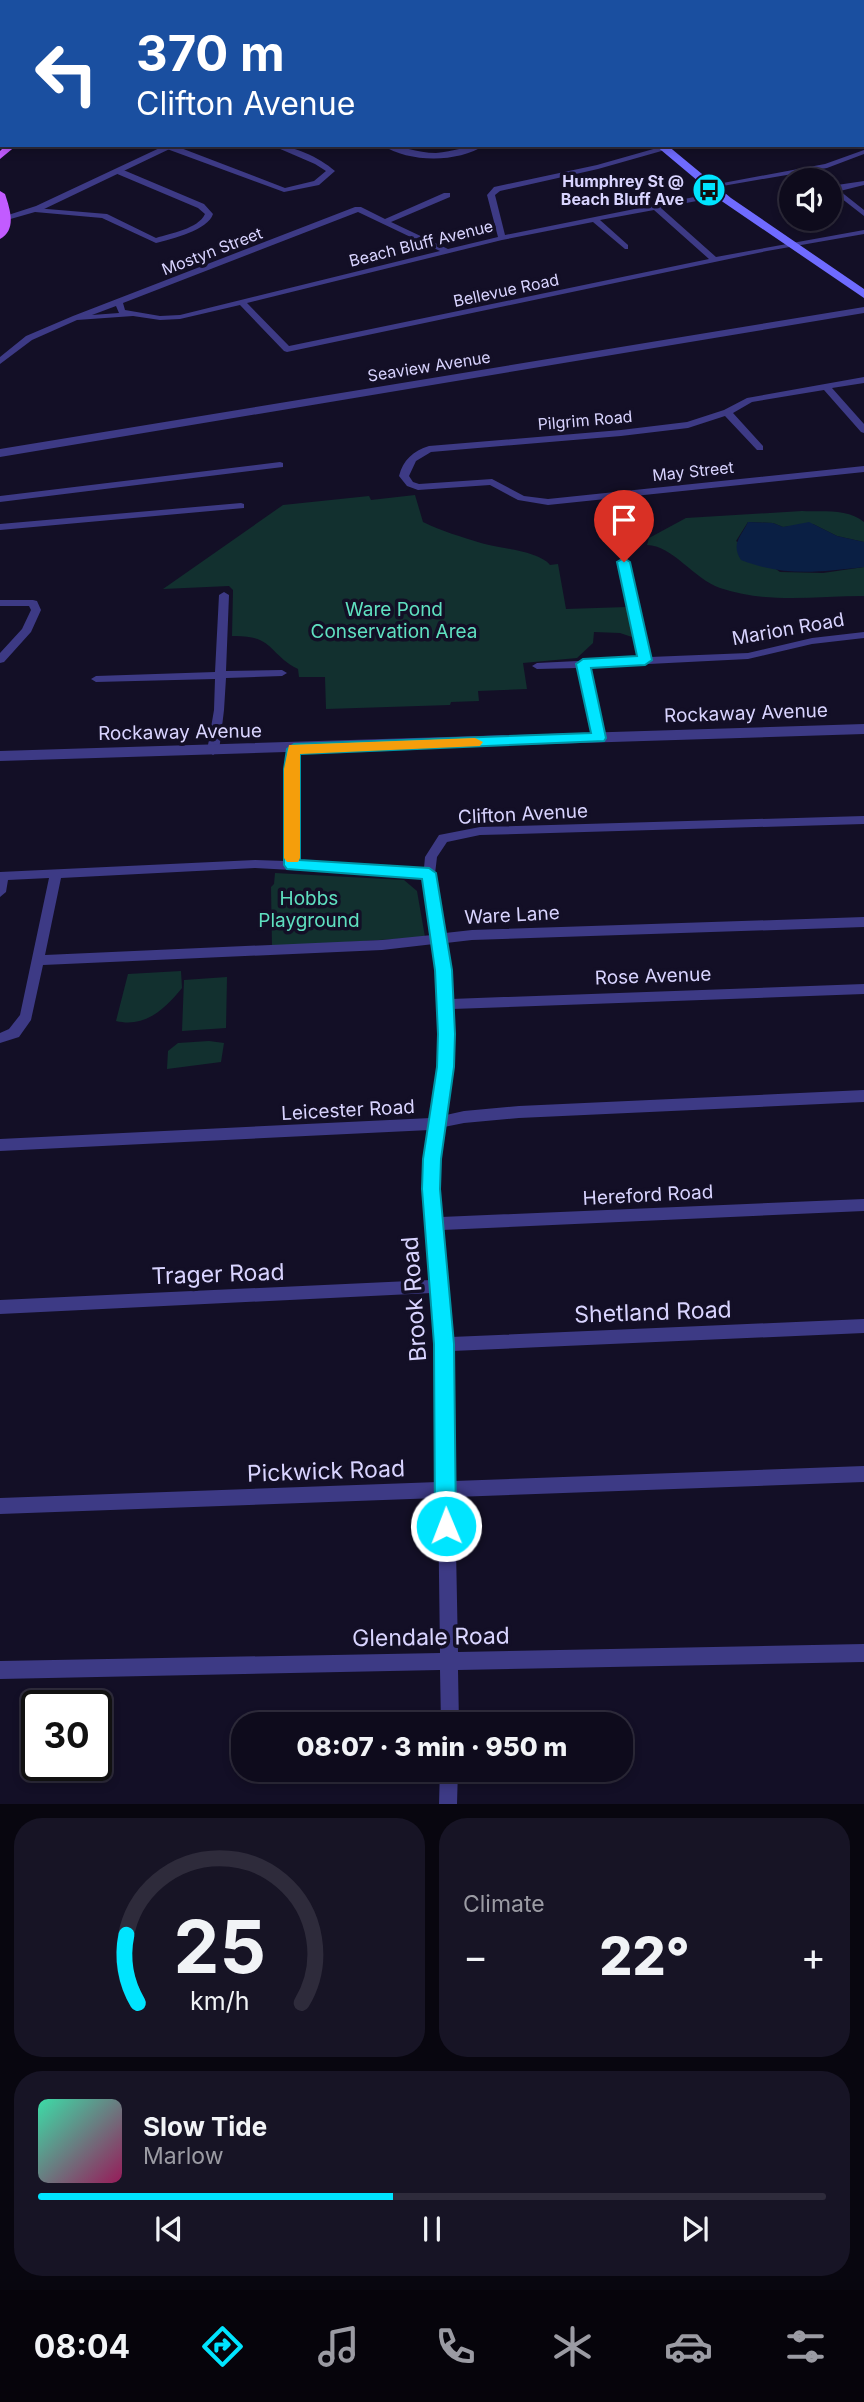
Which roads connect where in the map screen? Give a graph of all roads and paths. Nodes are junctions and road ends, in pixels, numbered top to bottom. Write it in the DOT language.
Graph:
graph roads {
  1 [pos="170,147"];
  2 [pos="175,147"];
  3 [pos="279,147"];
  4 [pos="392,147"];
  5 [pos="475,147"];
  6 [pos="662,147"];
  7 [pos="864,152"];
  8 [pos="118,171"];
  9 [pos="864,183"];
  10 [pos="715,190"];
  11 [pos="0,194"];
  12 [pos="447,195"];
  13 [pos="653,206"];
  14 [pos="35,209"];
  15 [pos="864,214"];
  16 [pos="7,217"];
  17 [pos="593,218"];
  18 [pos="385,222"];
  19 [pos="864,232"];
  20 [pos="0,236"];
  21 [pos="502,238"];
  22 [pos="796,244"];
  23 [pos="625,247"];
  24 [pos="448,252"];
  25 [pos="715,260"];
  26 [pos="864,296"];
  27 [pos="118,301"];
  28 [pos="241,301"];
  29 [pos="864,310"];
  30 [pos="130,315"];
  31 [pos="76,318"];
  32 [pos="0,360"];
  33 [pos="864,380"];
  34 [pos="825,386"];
  35 [pos="727,412"];
  36 [pos="864,430"];
  37 [pos="760,448"];
  38 [pos="0,453"];
  39 [pos="280,465"];
  40 [pos="864,469"];
  41 [pos="487,482"];
  42 [pos="0,499"];
  43 [pos="241,506"];
  44 [pos="0,527"];
  45 [pos="624,562"];
  46 [pos="224,595"];
  47 [pos="0,603"];
  48 [pos="864,635"];
  49 [pos="0,660"];
  50 [pos="645,660"];
  51 [pos="583,664"];
  52 [pos="537,666"];
  53 [pos="220,673"];
  54 [pos="282,673"];
  55 [pos="96,679"];
  56 [pos="864,729"];
  57 [pos="599,738"];
  58 [pos="294,749"];
  59 [pos="213,751"];
  60 [pos="0,756"];
  61 [pos="864,820"];
  62 [pos="292,865"];
  63 [pos="56,872"];
  64 [pos="429,873"];
  65 [pos="1,876"];
  66 [pos="0,892"];
  67 [pos="864,922"];
  68 [pos="439,938"];
  69 [pos="37,960"];
  70 [pos="864,989"];
  71 [pos="444,1004"];
  72 [pos="0,1038"];
  73 [pos="864,1096"];
  74 [pos="439,1122"];
  75 [pos="0,1145"];
  76 [pos="864,1205"];
  77 [pos="433,1224"];
  78 [pos="437,1286"];
  79 [pos="0,1307"];
  80 [pos="864,1326"];
  81 [pos="444,1344"];
  82 [pos="864,1474"];
  83 [pos="445,1489"];
  84 [pos="0,1506"];
  85 [pos="864,1653"];
  86 [pos="447,1661"];
  87 [pos="0,1670"];
  88 [pos="449,1712"];
  89 [pos="449,1782"];
  90 [pos="448,1804"];
  1 -- 8 [label="street"];
  2 -- 3 [label="street"];
  4 -- 5 [label="street"];
  6 -- 10 [label="main road"];
  6 -- 21 [label="street"];
  7 -- 10 [label="street"];
  8 -- 14 [label="street"];
  8 -- 14 [label="street"];
  9 -- 15 [label="street"];
  10 -- 13 [label="street, Beach Bluff Avenue"];
  10 -- 22 [label="main road"];
  11 -- 16 [label="main road"];
  12 -- 18 [label="street"];
  13 -- 17 [label="street, Beach Bluff Avenue"];
  13 -- 25 [label="street"];
  14 -- 16 [label="street"];
  16 -- 20 [label="main road"];
  17 -- 21 [label="street, Beach Bluff Avenue"];
  17 -- 23 [label="street"];
  18 -- 24 [label="street"];
  18 -- 27 [label="street, Mostyn Street"];
  19 -- 22 [label="street, Bellevue Road"];
  21 -- 24 [label="street, Beach Bluff Avenue"];
  22 -- 25 [label="street, Bellevue Road"];
  22 -- 26 [label="main road"];
  24 -- 28 [label="street, Beach Bluff Avenue"];
  25 -- 28 [label="street, Bellevue Road"];
  27 -- 30 [label="street"];
  27 -- 31 [label="street, Mostyn Street"];
  28 -- 30 [label="street, Beach Bluff Avenue"];
  29 -- 38 [label="street, Seaview Avenue"];
  30 -- 31 [label="street, Beach Bluff Avenue"];
  31 -- 32 [label="street, Beach Bluff Avenue"];
  33 -- 34 [label="street, Pilgrim Road"];
  34 -- 35 [label="street, Pilgrim Road"];
  34 -- 36 [label="street"];
  35 -- 37 [label="street"];
  35 -- 41 [label="street, Pilgrim Road"];
  39 -- 42 [label="street"];
  40 -- 41 [label="street, May Street"];
  43 -- 44 [label="street"];
  45 -- 50 [label="street"];
  46 -- 53 [label="street"];
  47 -- 49 [label="street"];
  48 -- 50 [label="street, Marion Road"];
  50 -- 51 [label="street, Marion Road"];
  51 -- 52 [label="street, Marion Road"];
  51 -- 57 [label="street"];
  53 -- 54 [label="street"];
  53 -- 55 [label="street"];
  53 -- 59 [label="street"];
  56 -- 57 [label="street, Rockaway Avenue"];
  57 -- 58 [label="street, Rockaway Avenue"];
  58 -- 59 [label="street, Rockaway Avenue"];
  58 -- 62 [label="street"];
  59 -- 60 [label="street, Rockaway Avenue"];
  61 -- 64 [label="street, Clifton Avenue"];
  62 -- 63 [label="street"];
  62 -- 64 [label="street"];
  63 -- 65 [label="street"];
  63 -- 69 [label="street"];
  64 -- 68 [label="street, Brook Road"];
  65 -- 66 [label="street"];
  67 -- 68 [label="street, Ware Lane"];
  68 -- 69 [label="street, Ware Lane"];
  68 -- 71 [label="street, Brook Road"];
  69 -- 72 [label="street"];
  70 -- 71 [label="street, Rose Avenue"];
  71 -- 74 [label="street, Brook Road"];
  73 -- 74 [label="street, Leicester Road"];
  74 -- 75 [label="street, Leicester Road"];
  74 -- 77 [label="street, Brook Road"];
  76 -- 77 [label="street, Hereford Road"];
  77 -- 78 [label="street, Brook Road"];
  78 -- 79 [label="street, Trager Road"];
  78 -- 81 [label="street, Brook Road"];
  80 -- 81 [label="street, Shetland Road"];
  81 -- 83 [label="street, Brook Road"];
  82 -- 83 [label="street, Pickwick Road"];
  83 -- 84 [label="street, Pickwick Road"];
  83 -- 86 [label="street, Brook Road"];
  85 -- 86 [label="street, Glendale Road"];
  86 -- 87 [label="street, Glendale Road"];
  86 -- 88 [label="street, Brook Road"];
  89 -- 90 [label="street"];
}
